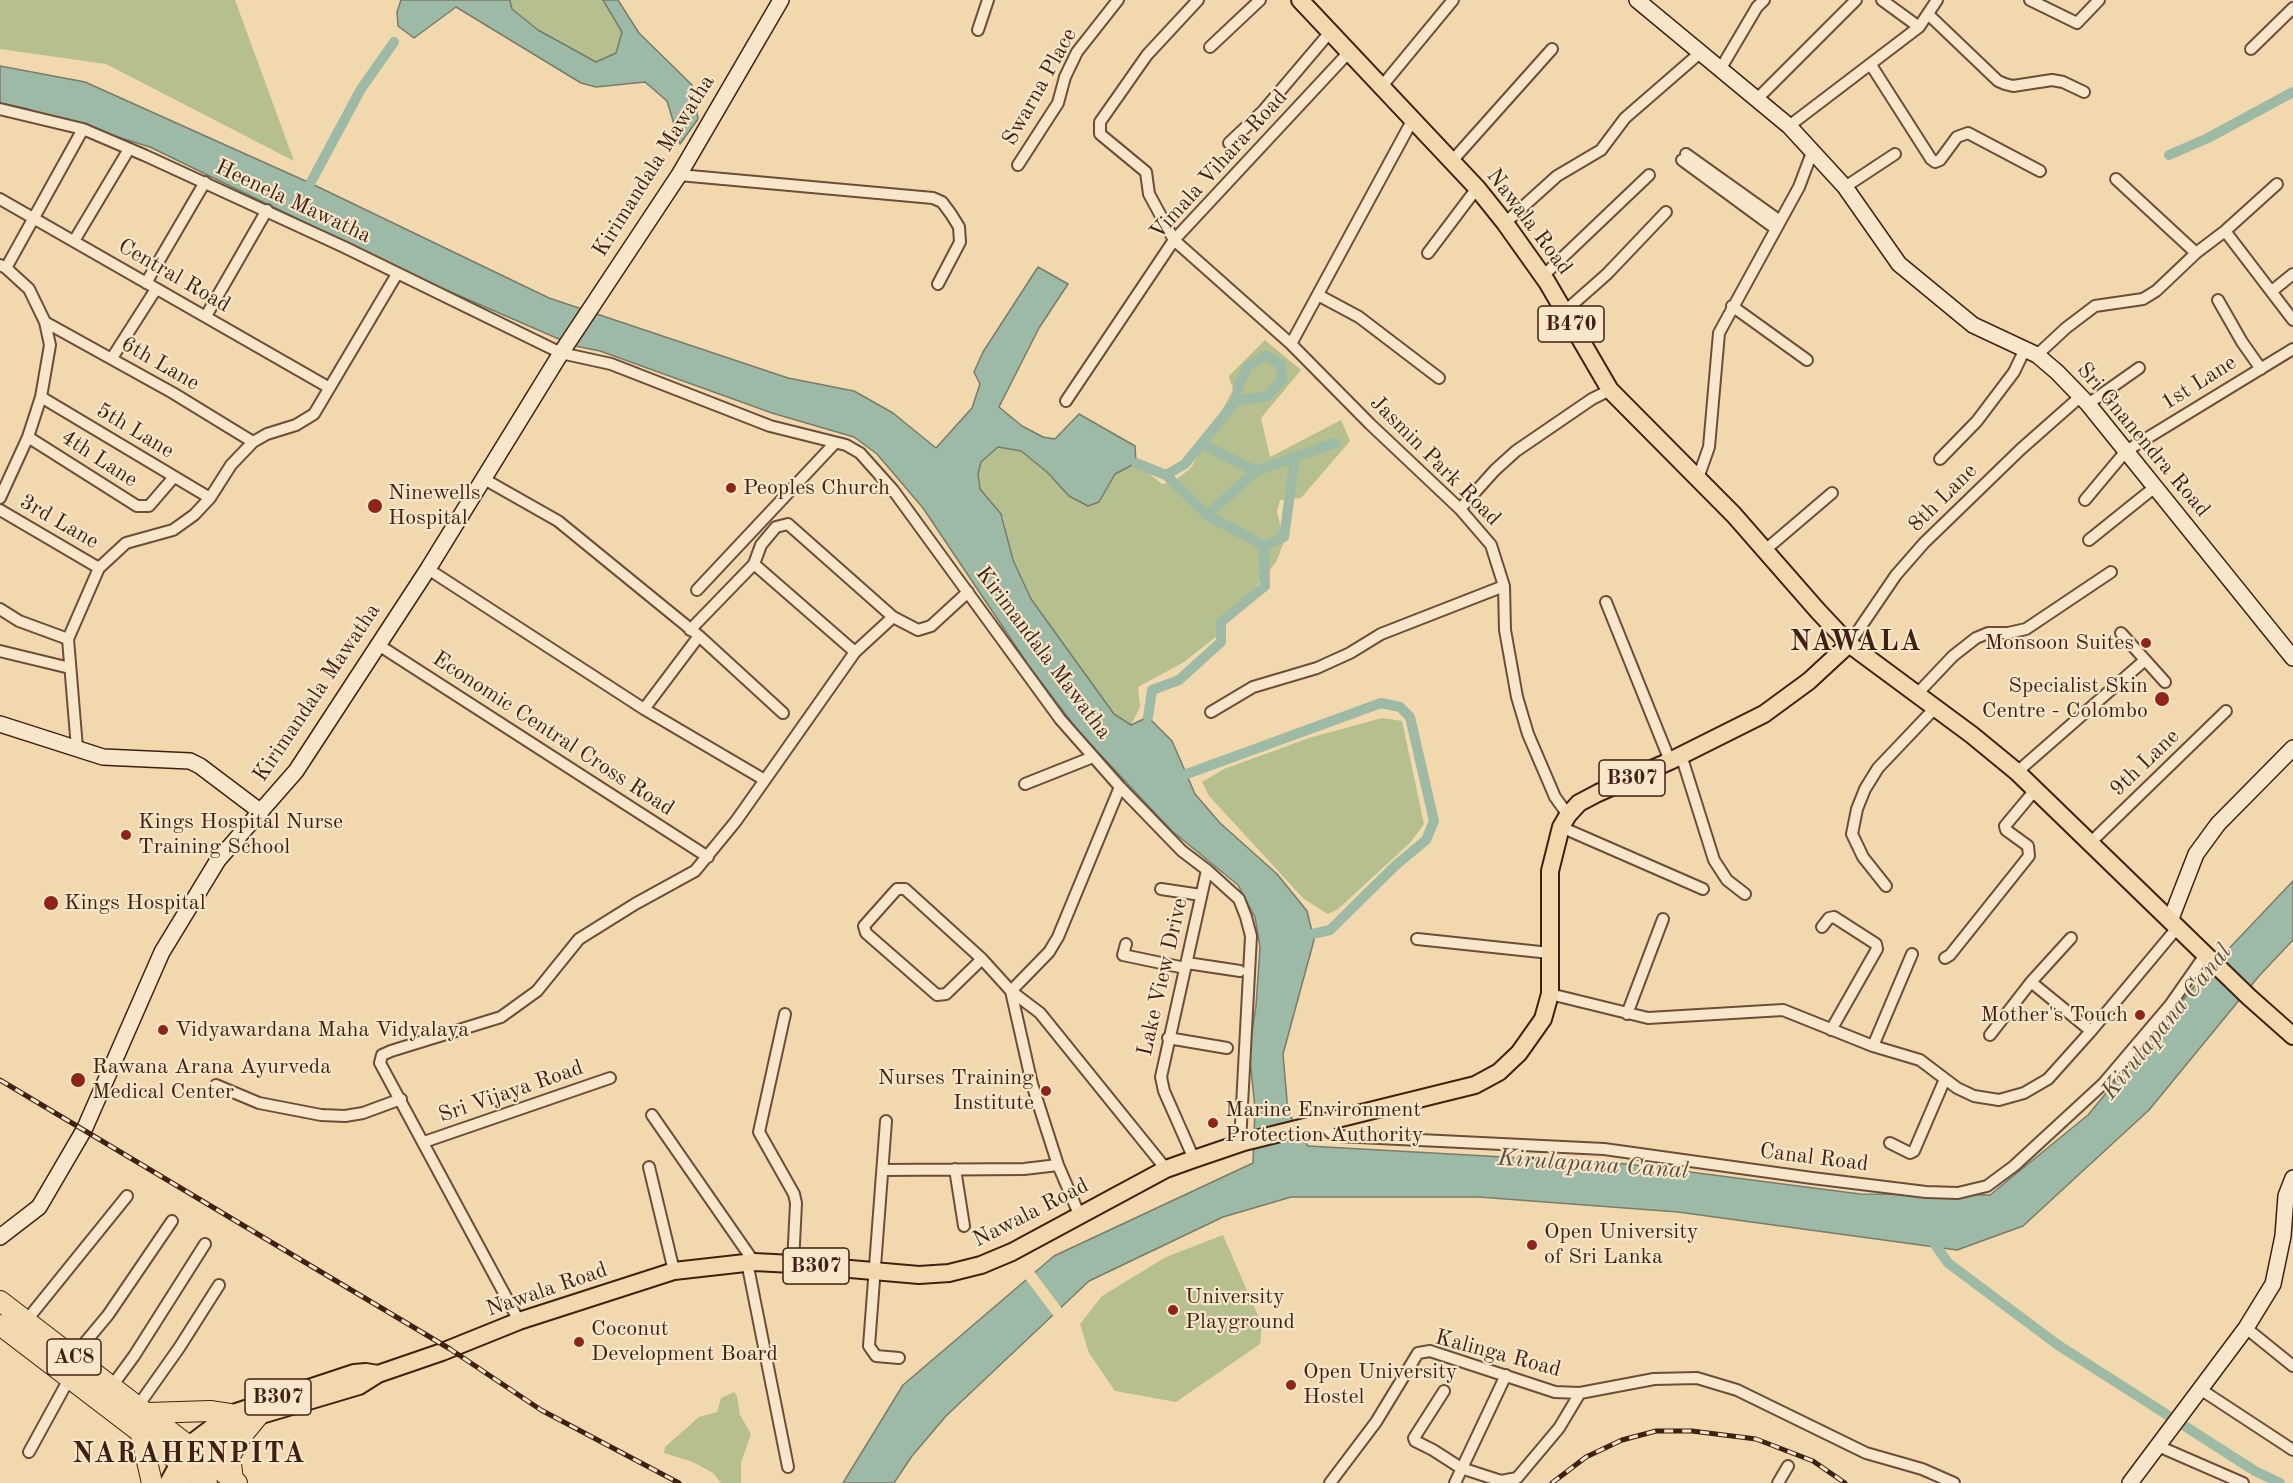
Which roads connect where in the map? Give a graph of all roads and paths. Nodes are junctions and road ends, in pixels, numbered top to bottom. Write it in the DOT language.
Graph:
graph roads {
  1 [pos="781,0"];
  2 [pos="988,0"];
  3 [pos="1118,0"];
  4 [pos="1198,0"];
  5 [pos="1260,0"];
  6 [pos="1299,0"];
  7 [pos="1453,0"];
  8 [pos="1637,0"];
  9 [pos="1856,0"];
  10 [pos="1882,0"];
  11 [pos="1937,0"];
  12 [pos="2030,0"];
  13 [pos="2099,0"];
  14 [pos="1757,2"];
  15 [pos="2293,8"];
  16 [pos="1929,15"];
  17 [pos="1919,27"];
  18 [pos="978,30"];
  19 [pos="1331,31"];
  20 [pos="1210,47"];
  21 [pos="1552,49"];
  22 [pos="2251,49"];
  23 [pos="1350,51"];
  24 [pos="1701,52"];
  25 [pos="1871,64"];
  26 [pos="1721,68"];
  27 [pos="1382,86"];
  28 [pos="2084,92"];
  29 [pos="1758,98"];
  30 [pos="0,109"];
  31 [pos="1413,119"];
  32 [pos="1789,126"];
  33 [pos="83,129"];
  34 [pos="1229,143"];
  35 [pos="129,149"];
  36 [pos="1813,150"];
  37 [pos="1896,154"];
  38 [pos="1684,157"];
  39 [pos="1452,160"];
  40 [pos="1018,165"];
  41 [pos="2040,171"];
  42 [pos="679,175"];
  43 [pos="1649,175"];
  44 [pos="2116,179"];
  45 [pos="205,182"];
  46 [pos="2277,184"];
  47 [pos="1845,187"];
  48 [pos="1477,188"];
  49 [pos="0,199"];
  50 [pos="267,210"];
  51 [pos="1666,212"];
  52 [pos="33,218"];
  53 [pos="1505,223"];
  54 [pos="1778,225"];
  55 [pos="2225,231"];
  56 [pos="1174,240"];
  57 [pos="74,241"];
  58 [pos="1428,253"];
  59 [pos="2196,253"];
  60 [pos="3,267"];
  61 [pos="397,274"];
  62 [pos="2293,274"];
  63 [pos="1543,276"];
  64 [pos="146,283"];
  65 [pos="938,284"];
  66 [pos="156,289"];
  67 [pos="2272,291"];
  68 [pos="1318,295"];
  69 [pos="2218,300"];
  70 [pos="1732,306"];
  71 [pos="1564,312"];
  72 [pos="206,316"];
  73 [pos="2293,320"];
  74 [pos="45,322"];
  75 [pos="1291,344"];
  76 [pos="2293,349"];
  77 [pos="2031,352"];
  78 [pos="561,353"];
  79 [pos="112,358"];
  80 [pos="1807,360"];
  81 [pos="2139,368"];
  82 [pos="2261,369"];
  83 [pos="1439,378"];
  84 [pos="328,387"];
  85 [pos="1610,390"];
  86 [pos="41,397"];
  87 [pos="2084,400"];
  88 [pos="1066,401"];
  89 [pos="28,436"];
  90 [pos="254,442"];
  91 [pos="835,443"];
  92 [pos="2126,451"];
  93 [pos="1940,459"];
  94 [pos="174,477"];
  95 [pos="1698,478"];
  96 [pos="484,479"];
  97 [pos="2155,487"];
  98 [pos="1832,493"];
  99 [pos="0,498"];
  100 [pos="210,498"];
  101 [pos="2085,500"];
  102 [pos="1460,508"];
  103 [pos="0,510"];
  104 [pos="2089,540"];
  105 [pos="1764,551"];
  106 [pos="754,564"];
  107 [pos="99,568"];
  108 [pos="428,568"];
  109 [pos="2111,572"];
  110 [pos="1504,586"];
  111 [pos="697,590"];
  112 [pos="968,592"];
  113 [pos="1606,602"];
  114 [pos="0,609"];
  115 [pos="893,617"];
  116 [pos="694,633"];
  117 [pos="2121,633"];
  118 [pos="68,639"];
  119 [pos="377,644"];
  120 [pos="1850,644"];
  121 [pos="0,651"];
  122 [pos="855,652"];
  123 [pos="2293,658"];
  124 [pos="2145,660"];
  125 [pos="70,668"];
  126 [pos="2165,682"];
  127 [pos="1917,693"];
  128 [pos="1935,708"];
  129 [pos="644,709"];
  130 [pos="2226,711"];
  131 [pos="1210,712"];
  132 [pos="783,713"];
  133 [pos="0,724"];
  134 [pos="77,748"];
  135 [pos="2293,748"];
  136 [pos="1094,757"];
  137 [pos="1676,758"];
  138 [pos="2017,772"];
  139 [pos="763,779"];
  140 [pos="1025,784"];
  141 [pos="1120,787"];
  142 [pos="2035,790"];
  143 [pos="261,812"];
  144 [pos="1564,821"];
  145 [pos="2091,842"];
  146 [pos="708,856"];
  147 [pos="1207,870"];
  148 [pos="1886,886"];
  149 [pos="1161,888"];
  150 [pos="1703,889"];
  151 [pos="1745,894"];
  152 [pos="1202,895"];
  153 [pos="1663,919"];
  154 [pos="2174,924"];
  155 [pos="1822,927"];
  156 [pos="2071,938"];
  157 [pos="1417,939"];
  158 [pos="1126,944"];
  159 [pos="1550,953"];
  160 [pos="1912,954"];
  161 [pos="2206,956"];
  162 [pos="1945,958"];
  163 [pos="982,959"];
  164 [pos="1186,966"];
  165 [pos="1240,971"];
  166 [pos="2031,982"];
  167 [pos="1011,991"];
  168 [pos="1550,994"];
  169 [pos="785,1014"];
  170 [pos="1627,1014"];
  171 [pos="1832,1030"];
  172 [pos="2091,1031"];
  173 [pos="1990,1035"];
  174 [pos="2293,1036"];
  175 [pos="1168,1038"];
  176 [pos="1873,1046"];
  177 [pos="1227,1048"];
  178 [pos="610,1078"];
  179 [pos="1945,1079"];
  180 [pos="216,1085"];
  181 [pos="400,1099"];
  182 [pos="652,1115"];
  183 [pos="886,1121"];
  184 [pos="1315,1125"];
  185 [pos="424,1143"];
  186 [pos="1242,1143"];
  187 [pos="1890,1143"];
  188 [pos="1194,1159"];
  189 [pos="1058,1165"];
  190 [pos="650,1167"];
  191 [pos="955,1169"];
  192 [pos="1166,1169"];
  193 [pos="884,1170"];
  194 [pos="2293,1178"];
  195 [pos="128,1196"];
  196 [pos="1078,1214"];
  197 [pos="172,1221"];
  198 [pos="964,1226"];
  199 [pos="0,1237"];
  200 [pos="205,1244"];
  201 [pos="751,1262"];
  202 [pos="793,1264"];
  203 [pos="674,1271"];
  204 [pos="876,1272"];
  205 [pos="219,1285"];
  206 [pos="0,1301"];
  207 [pos="26,1321"];
  208 [pos="519,1321"];
  209 [pos="2246,1328"];
  210 [pos="3,1331"];
  211 [pos="73,1357"];
  212 [pos="899,1358"];
  213 [pos="2293,1366"];
  214 [pos="378,1374"];
  215 [pos="1506,1375"];
  216 [pos="69,1379"];
  217 [pos="112,1386"];
  218 [pos="1444,1391"];
  219 [pos="1580,1393"];
  220 [pos="2196,1393"];
  221 [pos="143,1409"];
  222 [pos="230,1414"];
  223 [pos="258,1416"];
  224 [pos="140,1431"];
  225 [pos="2162,1440"];
  226 [pos="2293,1450"];
  227 [pos="29,1452"];
  228 [pos="187,1462"];
  229 [pos="1788,1466"];
  230 [pos="788,1467"];
  231 [pos="1461,1468"];
  232 [pos="235,1482"];
  233 [pos="152,1483"];
  234 [pos="168,1483"];
  235 [pos="207,1483"];
  236 [pos="1330,1483"];
  237 [pos="1455,1483"];
  238 [pos="1778,1483"];
  239 [pos="1954,1483"];
  240 [pos="2130,1483"];
  241 [pos="2243,1483"];
  1 -- 42 [label="street, Kirimandala Mawatha"];
  2 -- 18 [label="street"];
  3 -- 40 [label="street, Swarna Place"];
  4 -- 56 [label="street, Jasmin Park Road"];
  5 -- 20 [label="street"];
  6 -- 19 [label="main road, Nawala Road / B470"];
  7 -- 27 [label="street"];
  8 -- 24 [label="street, Sri Gnanendra Road"];
  9 -- 29 [label="street"];
  10 -- 17 [label="street"];
  11 -- 16 [label="street"];
  12 -- 13 [label="street"];
  14 -- 26 [label="street"];
  15 -- 22 [label="street"];
  16 -- 17 [label="street"];
  16 -- 28 [label="street"];
  17 -- 25 [label="street"];
  19 -- 23 [label="main road, Nawala Road / B470"];
  19 -- 34 [label="street"];
  21 -- 39 [label="street"];
  23 -- 27 [label="main road, Nawala Road / B470"];
  23 -- 56 [label="street, Vimala Vihara Road"];
  24 -- 26 [label="street, Sri Gnanendra Road"];
  24 -- 53 [label="street"];
  25 -- 32 [label="street"];
  25 -- 41 [label="street"];
  26 -- 29 [label="street, Sri Gnanendra Road"];
  27 -- 31 [label="main road, Nawala Road / B470"];
  29 -- 32 [label="street, Sri Gnanendra Road"];
  30 -- 33 [label="street, Heenela Mawatha"];
  31 -- 39 [label="main road, Nawala Road / B470"];
  31 -- 68 [label="street"];
  32 -- 36 [label="street, Sri Gnanendra Road"];
  33 -- 35 [label="street, Heenela Mawatha"];
  33 -- 52 [label="street"];
  35 -- 45 [label="street, Heenela Mawatha"];
  35 -- 57 [label="street"];
  36 -- 47 [label="street, Sri Gnanendra Road"];
  36 -- 54 [label="street"];
  37 -- 47 [label="street"];
  38 -- 54 [label="street"];
  39 -- 48 [label="main road, Nawala Road / B470"];
  42 -- 65 [label="street"];
  42 -- 78 [label="street, Kirimandala Mawatha"];
  43 -- 63 [label="street"];
  44 -- 59 [label="street"];
  45 -- 50 [label="street, Heenela Mawatha"];
  45 -- 64 [label="street"];
  46 -- 55 [label="street"];
  47 -- 77 [label="street, Sri Gnanendra Road"];
  48 -- 53 [label="main road, Nawala Road / B470"];
  48 -- 58 [label="street"];
  49 -- 52 [label="street, Central Road"];
  50 -- 61 [label="street, Heenela Mawatha"];
  50 -- 72 [label="street"];
  51 -- 71 [label="street"];
  52 -- 57 [label="street, Central Road"];
  52 -- 60 [label="street"];
  53 -- 63 [label="main road, Nawala Road / B470"];
  54 -- 70 [label="street"];
  55 -- 59 [label="street"];
  55 -- 67 [label="street"];
  56 -- 75 [label="street, Jasmin Park Road"];
  56 -- 88 [label="street, Vimala Vihara Road"];
  57 -- 64 [label="street, Central Road"];
  59 -- 77 [label="street"];
  60 -- 74 [label="street"];
  61 -- 78 [label="street, Heenela Mawatha"];
  61 -- 84 [label="street"];
  62 -- 67 [label="street"];
  63 -- 71 [label="main road, Nawala Road / B470"];
  64 -- 66 [label="street, Central Road"];
  66 -- 72 [label="street, Central Road"];
  66 -- 79 [label="street"];
  67 -- 73 [label="street"];
  68 -- 75 [label="street"];
  68 -- 83 [label="street"];
  69 -- 82 [label="street"];
  70 -- 80 [label="street"];
  70 -- 95 [label="street"];
  71 -- 85 [label="main road, Nawala Road / B470"];
  72 -- 84 [label="street, Central Road"];
  74 -- 79 [label="street, 6th Lane"];
  74 -- 86 [label="street"];
  75 -- 102 [label="street, Jasmin Park Road"];
  76 -- 82 [label="street, 1st Lane"];
  77 -- 87 [label="street, Sri Gnanendra Road"];
  77 -- 93 [label="street"];
  78 -- 91 [label="street, Kirimandala Mawatha"];
  78 -- 96 [label="street, Kirimandala Mawatha"];
  79 -- 90 [label="street, 6th Lane"];
  81 -- 87 [label="street, 8th Lane"];
  82 -- 92 [label="street, 1st Lane"];
  84 -- 90 [label="street"];
  85 -- 95 [label="main road, Nawala Road / B470"];
  85 -- 102 [label="street"];
  86 -- 89 [label="street"];
  86 -- 94 [label="street, 5th Lane"];
  87 -- 92 [label="street, Sri Gnanendra Road"];
  87 -- 120 [label="street, 8th Lane"];
  89 -- 94 [label="street, 4th Lane"];
  89 -- 99 [label="street"];
  90 -- 100 [label="street"];
  91 -- 111 [label="street"];
  91 -- 112 [label="street, Kirimandala Mawatha"];
  92 -- 97 [label="street, Sri Gnanendra Road"];
  92 -- 101 [label="street, 1st Lane"];
  94 -- 100 [label="street, 5th Lane"];
  95 -- 105 [label="main road, Nawala Road / B470"];
  96 -- 108 [label="street, Kirimandala Mawatha"];
  96 -- 116 [label="street"];
  97 -- 104 [label="street"];
  97 -- 123 [label="street, Sri Gnanendra Road"];
  98 -- 105 [label="street"];
  100 -- 107 [label="street"];
  102 -- 110 [label="street, Jasmin Park Road"];
  103 -- 107 [label="street, 3rd Lane"];
  105 -- 120 [label="main road, Nawala Road / B470"];
  106 -- 115 [label="street"];
  106 -- 116 [label="street"];
  106 -- 122 [label="street"];
  107 -- 118 [label="street"];
  108 -- 119 [label="street, Kirimandala Mawatha"];
  108 -- 129 [label="street"];
  109 -- 127 [label="street"];
  110 -- 131 [label="street"];
  110 -- 144 [label="street, Jasmin Park Road"];
  112 -- 115 [label="street"];
  112 -- 136 [label="street, Kirimandala Mawatha"];
  113 -- 137 [label="street"];
  114 -- 118 [label="street"];
  115 -- 122 [label="street"];
  116 -- 129 [label="street"];
  116 -- 132 [label="street"];
  117 -- 124 [label="street"];
  118 -- 125 [label="street"];
  119 -- 143 [label="street, Kirimandala Mawatha"];
  119 -- 146 [label="street, Economic Central Cross Road"];
  120 -- 127 [label="main road, Nawala Road"];
  120 -- 137 [label="main road, B307"];
  121 -- 125 [label="street"];
  122 -- 139 [label="street"];
  124 -- 126 [label="street"];
  124 -- 138 [label="street"];
  125 -- 134 [label="street"];
  127 -- 128 [label="main road, Nawala Road"];
  128 -- 138 [label="main road, Nawala Road"];
  128 -- 148 [label="street"];
  129 -- 139 [label="street"];
  130 -- 145 [label="street, 9th Lane"];
  133 -- 134 [label="street"];
  134 -- 143 [label="street"];
  135 -- 154 [label="street"];
  136 -- 140 [label="street"];
  136 -- 141 [label="street, Kirimandala Mawatha"];
  137 -- 144 [label="main road, B307"];
  137 -- 151 [label="street"];
  138 -- 142 [label="main road, Nawala Road"];
  139 -- 146 [label="street"];
  141 -- 147 [label="street, Kirimandala Mawatha"];
  141 -- 167 [label="street"];
  142 -- 145 [label="main road, Nawala Road"];
  142 -- 162 [label="street"];
  143 -- 199 [label="street, Kirimandala Mawatha"];
  144 -- 150 [label="street"];
  144 -- 159 [label="main road, B307"];
  145 -- 154 [label="main road, Nawala Road"];
  146 -- 181 [label="street"];
  147 -- 152 [label="street, Lake View Drive"];
  147 -- 186 [label="street, Kirimandala Mawatha"];
  149 -- 152 [label="street"];
  152 -- 164 [label="street, Lake View Drive"];
  153 -- 170 [label="street"];
  154 -- 161 [label="main road, Nawala Road"];
  154 -- 172 [label="street"];
  155 -- 171 [label="street"];
  156 -- 166 [label="street"];
  157 -- 159 [label="street"];
  158 -- 164 [label="street"];
  159 -- 168 [label="main road, B307"];
  160 -- 176 [label="street"];
  161 -- 174 [label="main road, Nawala Road"];
  161 -- 184 [label="street, Canal Road"];
  163 -- 163 [label="street"];
  163 -- 167 [label="street"];
  164 -- 165 [label="street"];
  164 -- 175 [label="street, Lake View Drive"];
  166 -- 172 [label="street"];
  166 -- 173 [label="street"];
  167 -- 189 [label="street"];
  167 -- 192 [label="street"];
  168 -- 170 [label="street"];
  168 -- 184 [label="main road, Nawala Road / B307"];
  169 -- 202 [label="street"];
  170 -- 171 [label="street"];
  171 -- 176 [label="street"];
  172 -- 179 [label="street"];
  175 -- 177 [label="street"];
  175 -- 188 [label="street, Lake View Drive"];
  176 -- 179 [label="street"];
  178 -- 185 [label="street, Sri Vijaya Road"];
  179 -- 187 [label="street"];
  180 -- 181 [label="street"];
  181 -- 185 [label="street"];
  182 -- 201 [label="street"];
  183 -- 193 [label="street"];
  184 -- 186 [label="main road, Nawala Road / B307"];
  185 -- 208 [label="street"];
  186 -- 188 [label="main road, Nawala Road / B307"];
  188 -- 192 [label="main road, Nawala Road / B307"];
  189 -- 191 [label="street"];
  189 -- 196 [label="street"];
  190 -- 203 [label="street"];
  191 -- 193 [label="street"];
  191 -- 198 [label="street"];
  192 -- 196 [label="main road, Nawala Road / B307"];
  193 -- 204 [label="street"];
  194 -- 209 [label="street"];
  195 -- 207 [label="street"];
  196 -- 204 [label="main road, Nawala Road / B307"];
  197 -- 211 [label="street"];
  200 -- 217 [label="street"];
  201 -- 202 [label="main road, Nawala Road / B307"];
  201 -- 203 [label="main road, Nawala Road / B307"];
  201 -- 230 [label="street"];
  202 -- 204 [label="main road, Nawala Road / B307"];
  203 -- 208 [label="main road, Nawala Road / B307"];
  204 -- 212 [label="street"];
  205 -- 221 [label="street"];
  206 -- 207 [label="highway, AC8"];
  207 -- 211 [label="highway, AC8"];
  208 -- 214 [label="main road, Nawala Road / B307"];
  209 -- 213 [label="street"];
  209 -- 220 [label="street"];
  210 -- 216 [label="highway, AC8"];
  211 -- 217 [label="highway, AC8"];
  214 -- 222 [label="main road, Nawala Road / B307"];
  214 -- 223 [label="main road, Nawala Road / B307"];
  215 -- 219 [label="street, Kalinga Road"];
  215 -- 231 [label="street"];
  215 -- 236 [label="street, Kalinga Road"];
  216 -- 224 [label="highway, AC8"];
  216 -- 227 [label="street"];
  217 -- 221 [label="highway, AC8"];
  218 -- 231 [label="street"];
  219 -- 231 [label="street"];
  219 -- 239 [label="street, Kalinga Road"];
  220 -- 225 [label="street"];
  220 -- 226 [label="street"];
  221 -- 222 [label="highway"];
  221 -- 228 [label="highway, AC8"];
  222 -- 228 [label="main road, Nawala Road / B307"];
  223 -- 228 [label="main road, Nawala Road / B307"];
  223 -- 232 [label="highway"];
  224 -- 228 [label="highway, AC8"];
  224 -- 233 [label="highway"];
  225 -- 240 [label="street"];
  225 -- 241 [label="street"];
  228 -- 232 [label="highway"];
  228 -- 234 [label="main road"];
  228 -- 235 [label="highway"];
  229 -- 238 [label="street"];
  231 -- 237 [label="street"];
}
